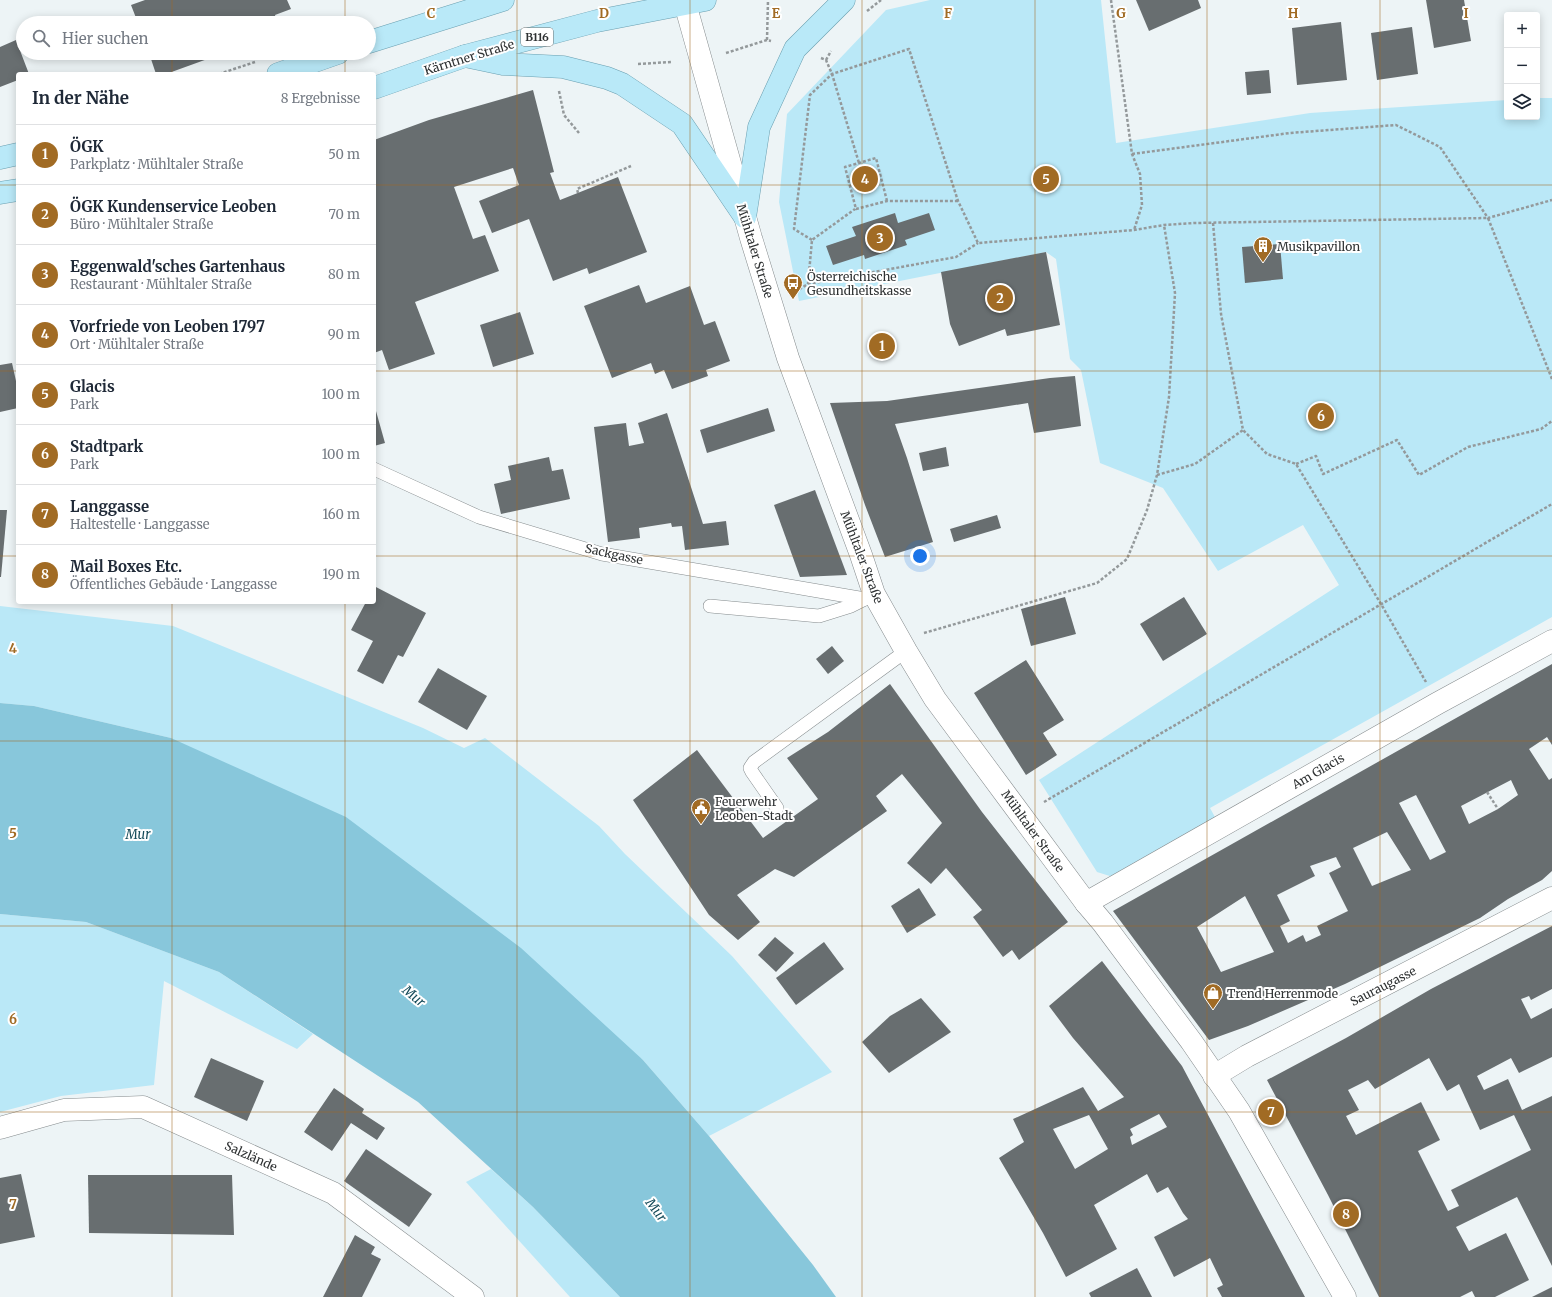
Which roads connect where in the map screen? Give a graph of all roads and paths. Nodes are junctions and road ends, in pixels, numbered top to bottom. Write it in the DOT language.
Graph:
graph roads {
  1 [pos="503,0"];
  2 [pos="768,0"];
  3 [pos="844,0"];
  4 [pos="1111,0"];
  5 [pos="691,1"];
  6 [pos="376,40"];
  7 [pos="725,54"];
  8 [pos="465,56"];
  9 [pos="261,60"];
  10 [pos="318,60"];
  11 [pos="826,60"];
  12 [pos="671,62"];
  13 [pos="636,64"];
  14 [pos="225,72"];
  15 [pos="284,72"];
  16 [pos="832,74"];
  17 [pos="376,87"];
  18 [pos="558,88"];
  19 [pos="579,133"];
  20 [pos="16,154"];
  21 [pos="1132,154"];
  22 [pos="0,158"];
  23 [pos="859,163"];
  24 [pos="631,166"];
  25 [pos="16,190"];
  26 [pos="0,193"];
  27 [pos="578,193"];
  28 [pos="1552,200"];
  29 [pos="887,201"];
  30 [pos="958,201"];
  31 [pos="856,209"];
  32 [pos="744,217"];
  33 [pos="1488,218"];
  34 [pos="1213,223"];
  35 [pos="1164,225"];
  36 [pos="1134,230"];
  37 [pos="812,240"];
  38 [pos="978,243"];
  39 [pos="808,284"];
  40 [pos="772,305"];
  41 [pos="1552,379"];
  42 [pos="1552,421"];
  43 [pos="1244,430"];
  44 [pos="1296,464"];
  45 [pos="376,470"];
  46 [pos="1157,476"];
  47 [pos="1552,504"];
  48 [pos="870,597"];
  49 [pos="1381,604"];
  50 [pos="710,606"];
  51 [pos="1552,641"];
  52 [pos="903,646"];
  53 [pos="1438,703"];
  54 [pos="1488,792"];
  55 [pos="777,808"];
  56 [pos="1498,809"];
  57 [pos="1022,815"];
  58 [pos="1552,898"];
  59 [pos="1086,903"];
  60 [pos="1214,1076"];
  61 [pos="0,1128"];
  62 [pos="473,1297"];
  63 [pos="1345,1297"];
  1 -- 6 [label="main road"];
  2 -- 7 [label="path"];
  3 -- 32 [label="main road"];
  4 -- 21 [label="path"];
  5 -- 8 [label="main road, Kärntner Straße / B116"];
  5 -- 32 [label="street, Mühltaler Straße"];
  8 -- 17 [label="main road, Kärntner Straße / B116"];
  8 -- 32 [label="main road"];
  9 -- 14 [label="path"];
  10 -- 15 [label="main road"];
  11 -- 16 [label="path"];
  12 -- 13 [label="path"];
  16 -- 23 [label="path"];
  16 -- 30 [label="path"];
  16 -- 37 [label="path"];
  18 -- 19 [label="path"];
  20 -- 22 [label="main road"];
  21 -- 33 [label="path"];
  21 -- 36 [label="path"];
  23 -- 29 [label="path"];
  23 -- 31 [label="path"];
  24 -- 27 [label="path"];
  25 -- 26 [label="main road"];
  28 -- 33 [label="path"];
  29 -- 30 [label="path"];
  29 -- 31 [label="path"];
  30 -- 38 [label="path"];
  31 -- 37 [label="path"];
  32 -- 40 [label="street, Mühltaler Straße"];
  33 -- 34 [label="path"];
  33 -- 41 [label="path"];
  34 -- 35 [label="path"];
  34 -- 43 [label="path"];
  35 -- 36 [label="path"];
  35 -- 46 [label="path"];
  36 -- 38 [label="path"];
  37 -- 39 [label="path"];
  38 -- 39 [label="path"];
  39 -- 40 [label="path"];
  40 -- 48 [label="street, Mühltaler Straße"];
  42 -- 44 [label="path"];
  43 -- 44 [label="path"];
  43 -- 46 [label="path"];
  44 -- 49 [label="path"];
  45 -- 48 [label="lane, Sackgasse"];
  46 -- 52 [label="path"];
  47 -- 49 [label="path"];
  48 -- 50 [label="lane"];
  48 -- 52 [label="street, Mühltaler Straße"];
  49 -- 53 [label="path"];
  49 -- 57 [label="path"];
  51 -- 53 [label="street, Am Glacis"];
  52 -- 55 [label="lane"];
  52 -- 57 [label="street, Mühltaler Straße"];
  53 -- 59 [label="street, Am Glacis"];
  54 -- 56 [label="path"];
  57 -- 59 [label="street, Mühltaler Straße"];
  58 -- 60 [label="street, Sauraugasse"];
  59 -- 60 [label="street, Mühltaler Straße"];
  60 -- 63 [label="street, Mühltaler Straße"];
  61 -- 62 [label="street, Salzlände"];
}
